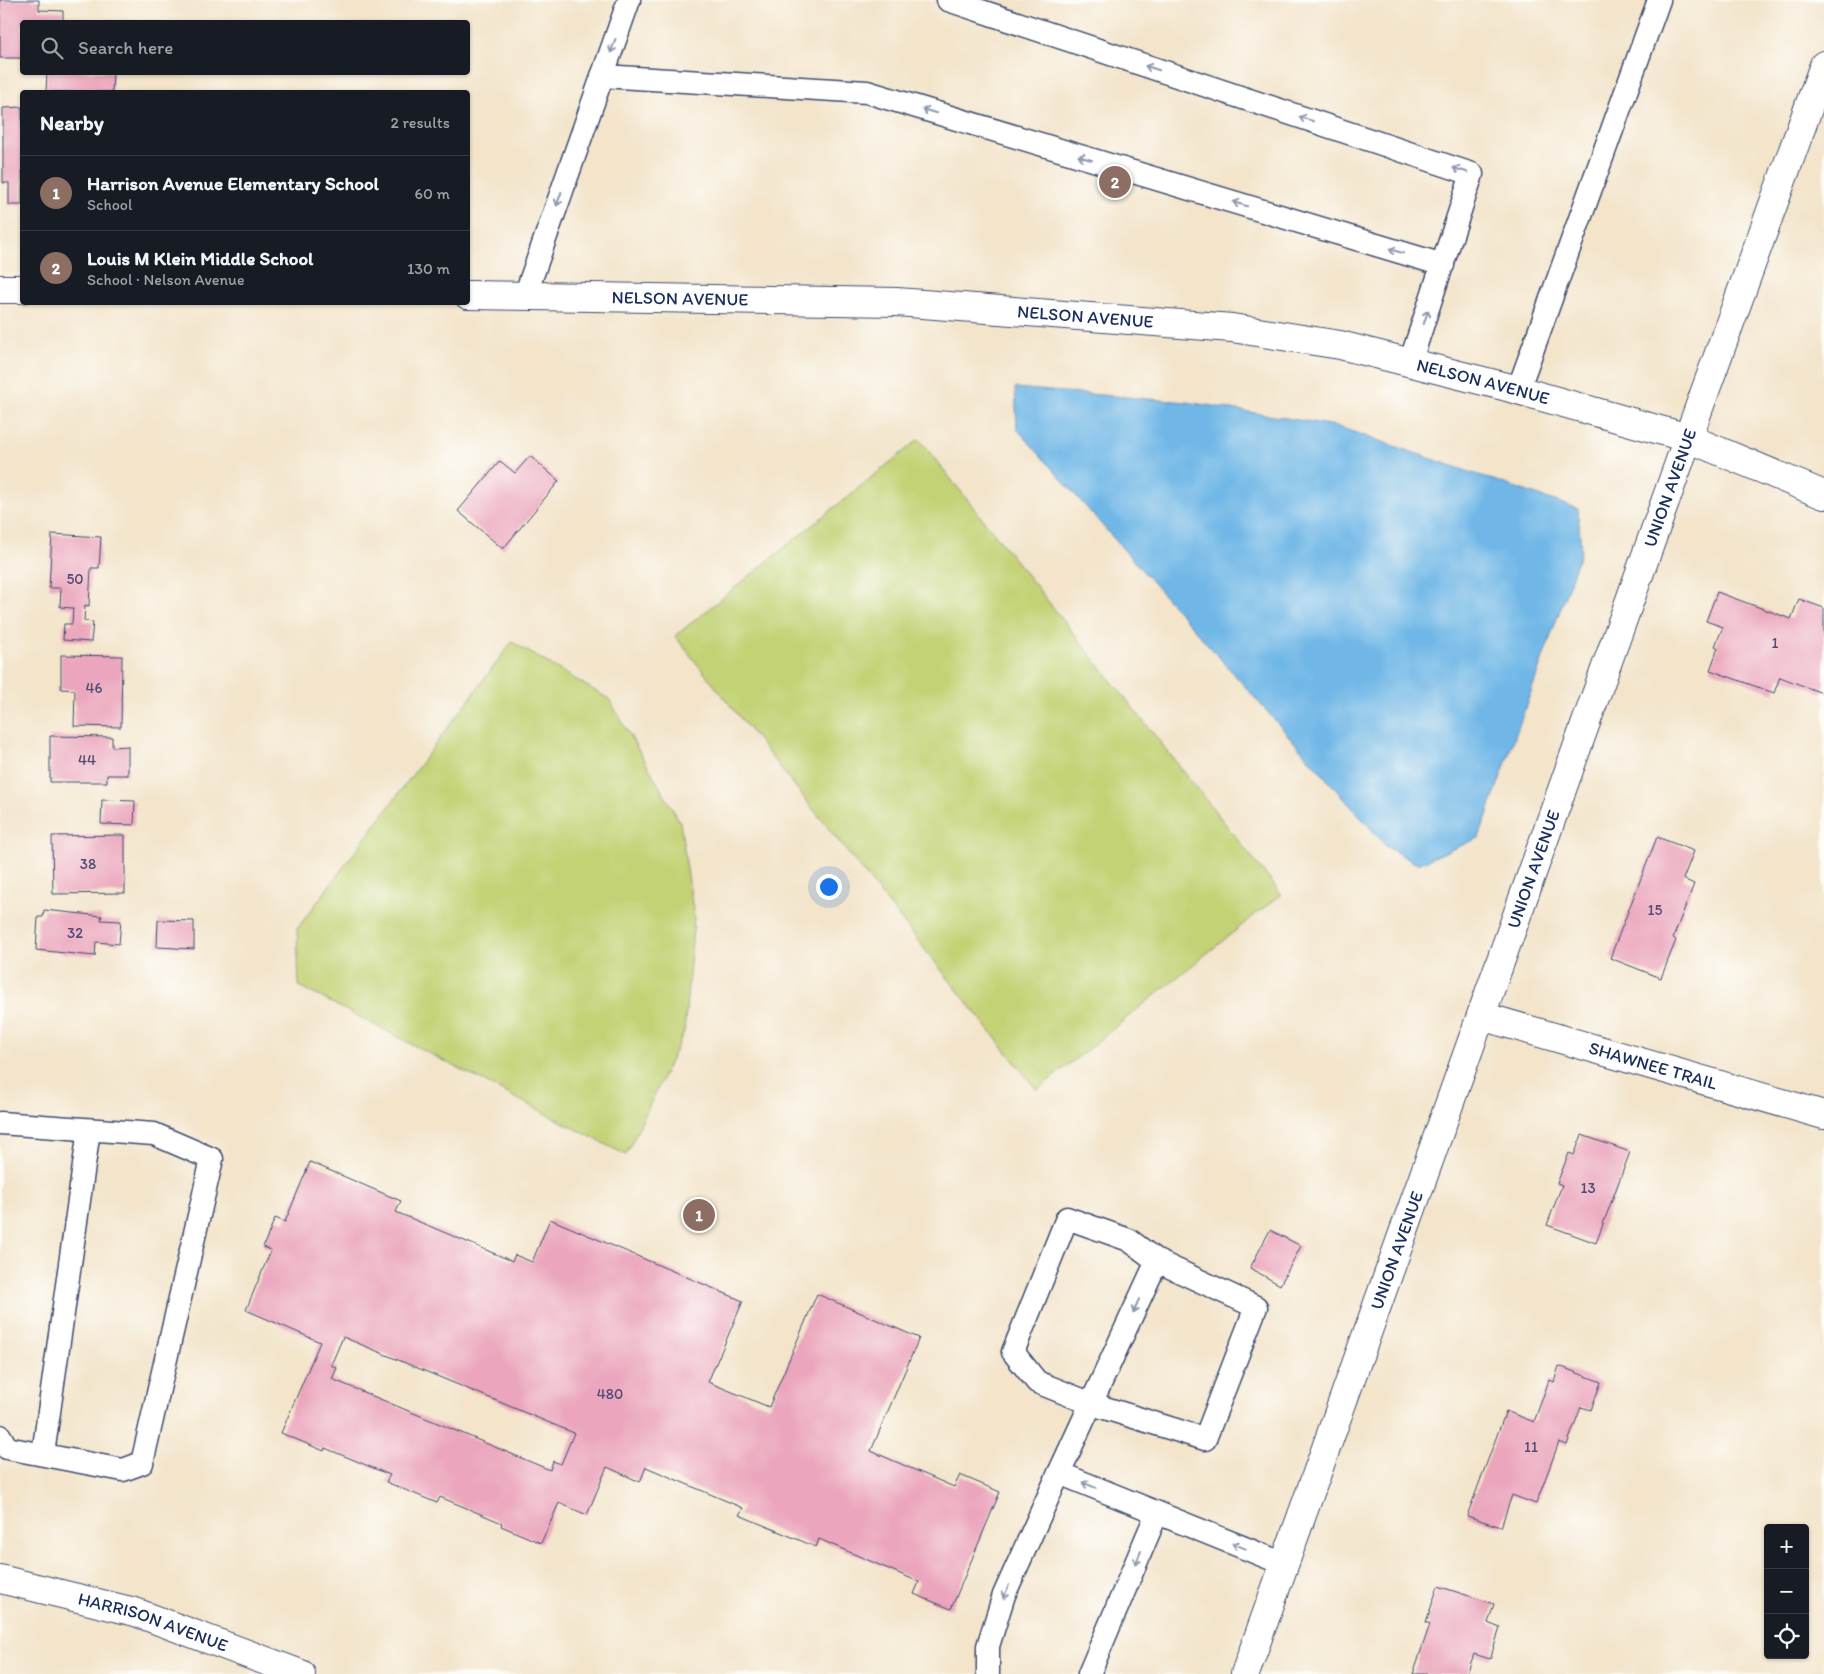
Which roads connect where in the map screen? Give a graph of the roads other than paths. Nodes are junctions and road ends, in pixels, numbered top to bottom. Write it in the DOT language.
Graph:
graph roads {
  1 [pos="629,0"];
  2 [pos="948,0"];
  3 [pos="1659,0"];
  4 [pos="1824,65"];
  5 [pos="602,76"];
  6 [pos="1442,265"];
  7 [pos="0,289"];
  8 [pos="20,289"];
  9 [pos="470,295"];
  10 [pos="524,296"];
  11 [pos="1410,363"];
  12 [pos="1518,390"];
  13 [pos="1688,438"];
  14 [pos="1824,495"];
  15 [pos="1481,1016"];
  16 [pos="1824,1115"];
  17 [pos="0,1123"];
  18 [pos="89,1130"];
  19 [pos="1157,1261"];
  20 [pos="1092,1404"];
  21 [pos="0,1436"];
  22 [pos="43,1454"];
  23 [pos="1059,1473"];
  24 [pos="1157,1513"];
  25 [pos="1284,1564"];
  26 [pos="0,1579"];
  27 [pos="301,1674"];
  28 [pos="988,1674"];
  29 [pos="1089,1674"];
  30 [pos="1245,1674"];
  1 -- 5 [label="lane, one-way"];
  6 -- 2 [label="lane, one-way"];
  3 -- 12 [label="lane"];
  4 -- 13 [label="street, UNION AVENUE"];
  6 -- 5 [label="lane, one-way"];
  5 -- 10 [label="lane, one-way"];
  11 -- 6 [label="lane, one-way"];
  7 -- 8 [label="street"];
  9 -- 10 [label="street, NELSON AVENUE"];
  10 -- 11 [label="street, NELSON AVENUE"];
  11 -- 12 [label="street, NELSON AVENUE"];
  12 -- 13 [label="street, NELSON AVENUE"];
  13 -- 14 [label="street, NELSON AVENUE"];
  13 -- 15 [label="street, UNION AVENUE"];
  15 -- 16 [label="street, SHAWNEE TRAIL"];
  15 -- 25 [label="street, UNION AVENUE"];
  17 -- 18 [label="lane"];
  18 -- 22 [label="lane"];
  18 -- 22 [label="lane"];
  19 -- 20 [label="lane, one-way"];
  19 -- 20 [label="lane"];
  19 -- 20 [label="lane"];
  20 -- 23 [label="lane"];
  21 -- 22 [label="lane"];
  24 -- 23 [label="lane, one-way"];
  23 -- 28 [label="lane, one-way"];
  25 -- 24 [label="lane, one-way"];
  24 -- 29 [label="lane, one-way"];
  25 -- 30 [label="street, UNION AVENUE"];
  26 -- 27 [label="street, HARRISON AVENUE"];
}
